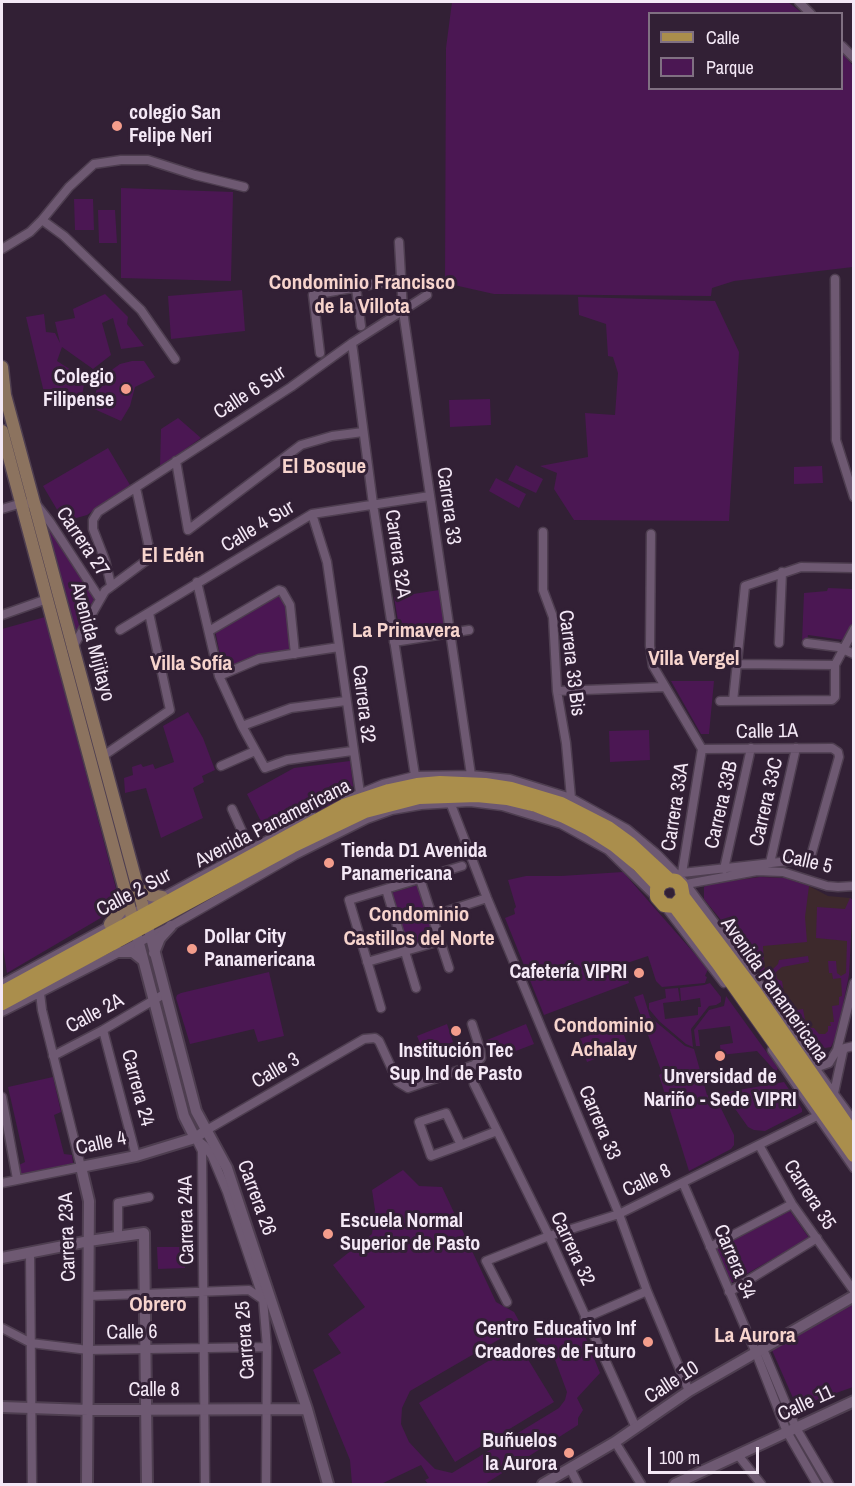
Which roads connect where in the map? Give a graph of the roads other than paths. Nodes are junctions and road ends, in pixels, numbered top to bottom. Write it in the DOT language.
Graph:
graph roads {
  1 [pos="843,47"];
  2 [pos="854,58"];
  3 [pos="244,187"];
  4 [pos="42,220"];
  5 [pos="399,242"];
  6 [pos="2,249"];
  7 [pos="402,279"];
  8 [pos="835,279"];
  9 [pos="356,288"];
  10 [pos="427,295"];
  11 [pos="403,311"];
  12 [pos="360,326"];
  13 [pos="352,343"];
  14 [pos="320,353"];
  15 [pos="175,359"];
  16 [pos="2,367"];
  17 [pos="3,395"];
  18 [pos="2,431"];
  19 [pos="363,432"];
  20 [pos="176,461"];
  21 [pos="136,488"];
  22 [pos="430,495"];
  23 [pos="854,497"];
  24 [pos="22,503"];
  25 [pos="36,504"];
  26 [pos="373,504"];
  27 [pos="2,509"];
  28 [pos="312,514"];
  29 [pos="543,532"];
  30 [pos="651,534"];
  31 [pos="854,568"];
  32 [pos="782,572"];
  33 [pos="197,582"];
  34 [pos="111,585"];
  35 [pos="47,599"];
  36 [pos="100,599"];
  37 [pos="149,613"];
  38 [pos="2,615"];
  39 [pos="854,629"];
  40 [pos="120,630"];
  41 [pos="469,630"];
  42 [pos="209,631"];
  43 [pos="450,633"];
  44 [pos="394,642"];
  45 [pos="779,643"];
  46 [pos="807,643"];
  47 [pos="339,647"];
  48 [pos="67,649"];
  49 [pos="843,649"];
  50 [pos="296,654"];
  51 [pos="854,654"];
  52 [pos="738,664"];
  53 [pos="835,665"];
  54 [pos="219,676"];
  55 [pos="665,687"];
  56 [pos="557,691"];
  57 [pos="346,701"];
  58 [pos="720,701"];
  59 [pos="733,701"];
  60 [pos="242,726"];
  61 [pos="752,748"];
  62 [pos="796,748"];
  63 [pos="702,749"];
  64 [pos="255,751"];
  65 [pos="352,751"];
  66 [pos="103,756"];
  67 [pos="221,766"];
  68 [pos="471,775"];
  69 [pos="418,791"];
  70 [pos="360,793"];
  71 [pos="571,798"];
  72 [pos="450,802"];
  73 [pos="232,809"];
  74 [pos="250,849"];
  75 [pos="770,862"];
  76 [pos="462,866"];
  77 [pos="724,869"];
  78 [pos="420,879"];
  79 [pos="854,886"];
  80 [pos="386,889"];
  81 [pos="674,889"];
  82 [pos="140,890"];
  83 [pos="126,897"];
  84 [pos="162,897"];
  85 [pos="487,898"];
  86 [pos="432,916"];
  87 [pos="110,924"];
  88 [pos="140,924"];
  89 [pos="171,926"];
  90 [pos="440,941"];
  91 [pos="119,951"];
  92 [pos="404,951"];
  93 [pos="154,953"];
  94 [pos="143,961"];
  95 [pos="368,962"];
  96 [pos="449,968"];
  97 [pos="854,983"];
  98 [pos="2,984"];
  99 [pos="416,988"];
  100 [pos="758,988"];
  101 [pos="2,993"];
  102 [pos="39,993"];
  103 [pos="164,994"];
  104 [pos="153,1001"];
  105 [pos="2,1003"];
  106 [pos="381,1008"];
  107 [pos="2,1012"];
  108 [pos="472,1024"];
  109 [pos="103,1030"];
  110 [pos="851,1046"];
  111 [pos="53,1056"];
  112 [pos="815,1068"];
  113 [pos="474,1084"];
  114 [pos="834,1093"];
  115 [pos="2,1097"];
  116 [pos="816,1116"];
  117 [pos="4,1119"];
  118 [pos="854,1121"];
  119 [pos="205,1131"];
  120 [pos="497,1131"];
  121 [pos="854,1136"];
  122 [pos="195,1138"];
  123 [pos="460,1145"];
  124 [pos="759,1145"];
  125 [pos="854,1155"];
  126 [pos="136,1156"];
  127 [pos="81,1167"];
  128 [pos="854,1168"];
  129 [pos="17,1179"];
  130 [pos="2,1182"];
  131 [pos="683,1183"];
  132 [pos="149,1197"];
  133 [pos="792,1204"];
  134 [pos="619,1214"];
  135 [pos="549,1236"];
  136 [pos="118,1237"];
  137 [pos="817,1238"];
  138 [pos="89,1241"];
  139 [pos="710,1246"];
  140 [pos="30,1253"];
  141 [pos="2,1258"];
  142 [pos="854,1291"];
  143 [pos="647,1292"];
  144 [pos="729,1292"];
  145 [pos="204,1293"];
  146 [pos="145,1295"];
  147 [pos="88,1296"];
  148 [pos="854,1296"];
  149 [pos="263,1299"];
  150 [pos="507,1302"];
  151 [pos="585,1318"];
  152 [pos="2,1328"];
  153 [pos="31,1343"];
  154 [pos="205,1347"];
  155 [pos="267,1347"];
  156 [pos="144,1349"];
  157 [pos="87,1350"];
  158 [pos="760,1351"];
  159 [pos="689,1391"];
  160 [pos="854,1401"];
  161 [pos="2,1407"];
  162 [pos="31,1407"];
  163 [pos="146,1408"];
  164 [pos="266,1408"];
  165 [pos="205,1409"];
  166 [pos="307,1409"];
  167 [pos="88,1410"];
  168 [pos="636,1428"];
  169 [pos="792,1430"];
  170 [pos="615,1442"];
  171 [pos="738,1455"];
  172 [pos="570,1468"];
  173 [pos="32,1485"];
  174 [pos="87,1485"];
  175 [pos="147,1485"];
  176 [pos="205,1485"];
  177 [pos="266,1485"];
  178 [pos="328,1485"];
  179 [pos="543,1485"];
  180 [pos="578,1485"];
  181 [pos="640,1485"];
  182 [pos="675,1485"];
  183 [pos="761,1485"];
  184 [pos="817,1485"];
  185 [pos="828,1485"];
  1 -- 2 [label="street"];
  3 -- 4 [label="street"];
  4 -- 6 [label="street"];
  4 -- 15 [label="street"];
  5 -- 7 [label="street, Carrera 33"];
  7 -- 9 [label="street"];
  7 -- 11 [label="street, Carrera 33"];
  8 -- 23 [label="street"];
  9 -- 12 [label="street"];
  9 -- 14 [label="street"];
  10 -- 11 [label="street, Calle 6 Sur"];
  11 -- 13 [label="street, Calle 6 Sur"];
  11 -- 22 [label="street, Carrera 33"];
  13 -- 19 [label="street, Carrera 32A"];
  13 -- 20 [label="street, Calle 6 Sur"];
  16 -- 17 [label="main road, Avenida Mijitayo"];
  17 -- 25 [label="main road, Avenida Mijitayo"];
  18 -- 24 [label="main road, Avenida Mijitayo"];
  19 -- 20 [label="street"];
  19 -- 26 [label="street, Carrera 32A"];
  20 -- 21 [label="street, Calle 6 Sur"];
  21 -- 34 [label="street"];
  21 -- 34 [label="street, Calle 6 Sur"];
  22 -- 26 [label="street, Calle 4 Sur"];
  22 -- 43 [label="street, Carrera 33"];
  24 -- 25 [label="street"];
  24 -- 27 [label="street"];
  24 -- 35 [label="main road, Avenida Mijitayo"];
  25 -- 36 [label="street, Carrera 27"];
  25 -- 48 [label="main road, Avenida Mijitayo"];
  26 -- 28 [label="street, Calle 4 Sur"];
  26 -- 44 [label="street, Carrera 32A"];
  28 -- 33 [label="street, Calle 4 Sur"];
  28 -- 47 [label="street, Carrera 32"];
  29 -- 56 [label="street, Carrera 33 Bis"];
  30 -- 55 [label="street, Carrera 33A"];
  31 -- 32 [label="street"];
  32 -- 45 [label="street"];
  32 -- 52 [label="street"];
  33 -- 37 [label="street, Calle 4 Sur"];
  33 -- 42 [label="street"];
  34 -- 36 [label="street"];
  35 -- 38 [label="street"];
  35 -- 48 [label="main road, Avenida Mijitayo"];
  36 -- 48 [label="street"];
  37 -- 40 [label="street, Calle 4 Sur"];
  37 -- 66 [label="street"];
  39 -- 49 [label="street"];
  41 -- 43 [label="street"];
  42 -- 50 [label="street"];
  42 -- 54 [label="street"];
  43 -- 44 [label="street"];
  43 -- 68 [label="street, Carrera 33"];
  44 -- 69 [label="street, Carrera 32A"];
  46 -- 49 [label="street"];
  47 -- 50 [label="street"];
  47 -- 57 [label="street, Carrera 32"];
  48 -- 66 [label="main road, Avenida Mijitayo"];
  48 -- 83 [label="main road, Avenida Mijitayo"];
  49 -- 51 [label="street"];
  49 -- 53 [label="street"];
  50 -- 54 [label="street"];
  52 -- 53 [label="street"];
  52 -- 59 [label="street"];
  53 -- 59 [label="street"];
  54 -- 60 [label="street"];
  55 -- 56 [label="street"];
  55 -- 63 [label="street, Carrera 33A"];
  56 -- 71 [label="street, Carrera 33 Bis"];
  57 -- 60 [label="street"];
  57 -- 65 [label="street, Carrera 32"];
  58 -- 59 [label="street"];
  60 -- 64 [label="street"];
  61 -- 62 [label="street, Calle 1A"];
  61 -- 63 [label="street, Calle 1A"];
  61 -- 77 [label="street, Carrera 33B"];
  62 -- 75 [label="street, Carrera 33C"];
  62 -- 75 [label="street, Calle 1A"];
  63 -- 81 [label="street, Carrera 33A"];
  64 -- 65 [label="street"];
  64 -- 67 [label="street"];
  65 -- 70 [label="street, Carrera 32"];
  66 -- 82 [label="main road, Avenida Mijitayo"];
  68 -- 69 [label="street"];
  68 -- 71 [label="street"];
  69 -- 70 [label="street, Calle 2 Sur"];
  69 -- 72 [label="street"];
  69 -- 81 [label="main road, Avenida Panamericana"];
  69 -- 88 [label="main road, Avenida Panamericana"];
  69 -- 89 [label="street"];
  70 -- 74 [label="street, Calle 2 Sur"];
  71 -- 81 [label="street"];
  72 -- 81 [label="street"];
  72 -- 85 [label="street, Carrera 33"];
  73 -- 74 [label="street"];
  74 -- 84 [label="street, Calle 2 Sur"];
  75 -- 77 [label="street"];
  76 -- 78 [label="street"];
  77 -- 81 [label="street"];
  78 -- 80 [label="street"];
  78 -- 86 [label="street"];
  79 -- 81 [label="street, Calle 5"];
  80 -- 92 [label="street"];
  80 -- 95 [label="street"];
  81 -- 100 [label="main road, Avenida Panamericana"];
  81 -- 116 [label="street"];
  81 -- 125 [label="main road, Avenida Panamericana"];
  82 -- 84 [label="main road"];
  82 -- 88 [label="main road, Avenida Mijitayo"];
  83 -- 87 [label="main road"];
  83 -- 88 [label="main road, Avenida Mijitayo"];
  84 -- 88 [label="street, Calle 2 Sur"];
  85 -- 86 [label="street"];
  85 -- 134 [label="street, Carrera 33"];
  86 -- 90 [label="street"];
  87 -- 88 [label="street, Calle 2 Sur"];
  87 -- 98 [label="street, Calle 2 Sur"];
  88 -- 89 [label="street"];
  88 -- 91 [label="street"];
  88 -- 93 [label="street, Carrera 26"];
  88 -- 94 [label="street"];
  88 -- 101 [label="main road, Avenida Panamericana"];
  88 -- 105 [label="main road, Avenida Panamericana"];
  89 -- 93 [label="street"];
  90 -- 92 [label="street"];
  90 -- 96 [label="street"];
  91 -- 94 [label="street"];
  91 -- 102 [label="street"];
  92 -- 95 [label="street"];
  92 -- 99 [label="street"];
  93 -- 103 [label="street, Carrera 26"];
  94 -- 104 [label="street"];
  95 -- 106 [label="street"];
  97 -- 112 [label="street"];
  100 -- 112 [label="street"];
  100 -- 121 [label="main road, Avenida Panamericana"];
  102 -- 107 [label="street"];
  102 -- 111 [label="street, Carrera 23A"];
  103 -- 104 [label="street, Calle 2A"];
  103 -- 119 [label="street, Carrera 26"];
  104 -- 109 [label="street, Calle 2A"];
  104 -- 122 [label="street"];
  108 -- 119 [label="street, Calle 3"];
  109 -- 111 [label="street, Calle 2A"];
  109 -- 126 [label="street, Carrera 24"];
  110 -- 114 [label="street"];
  111 -- 127 [label="street, Carrera 23A"];
  112 -- 114 [label="street"];
  113 -- 120 [label="street, Carrera 32"];
  114 -- 118 [label="street"];
  115 -- 117 [label="street"];
  116 -- 124 [label="street, Calle 8"];
  116 -- 128 [label="street"];
  117 -- 129 [label="street"];
  119 -- 122 [label="street, Calle 4"];
  119 -- 166 [label="street, Carrera 26"];
  120 -- 123 [label="street"];
  120 -- 135 [label="street, Carrera 32"];
  122 -- 126 [label="street, Calle 4"];
  122 -- 145 [label="street, Carrera 24A"];
  122 -- 149 [label="street, Carrera 25"];
  123 -- 123 [label="street"];
  124 -- 131 [label="street, Calle 8"];
  124 -- 133 [label="street, Carrera 35"];
  126 -- 127 [label="street, Calle 4"];
  127 -- 129 [label="street, Calle 4"];
  127 -- 138 [label="street, Carrera 23A"];
  129 -- 130 [label="street, Calle 4"];
  131 -- 134 [label="street, Calle 8"];
  131 -- 139 [label="street, Carrera 34"];
  132 -- 136 [label="street"];
  133 -- 137 [label="street, Carrera 35"];
  133 -- 139 [label="street"];
  134 -- 135 [label="street, Calle 8"];
  134 -- 143 [label="street, Carrera 33"];
  135 -- 150 [label="street, Calle 8"];
  135 -- 151 [label="street, Carrera 32"];
  136 -- 138 [label="street"];
  136 -- 146 [label="street"];
  137 -- 142 [label="street, Carrera 35"];
  137 -- 144 [label="street"];
  138 -- 140 [label="street"];
  138 -- 147 [label="street, Carrera 23A"];
  139 -- 144 [label="street, Carrera 34"];
  140 -- 141 [label="street"];
  140 -- 153 [label="street"];
  143 -- 151 [label="street"];
  143 -- 159 [label="street, Carrera 33"];
  144 -- 158 [label="street, Carrera 34"];
  145 -- 146 [label="street"];
  145 -- 149 [label="street"];
  145 -- 154 [label="street, Carrera 24A"];
  146 -- 147 [label="street"];
  146 -- 156 [label="street"];
  147 -- 157 [label="street, Carrera 23A"];
  148 -- 158 [label="street, Calle 10"];
  149 -- 155 [label="street, Carrera 25"];
  151 -- 168 [label="street, Carrera 32"];
  152 -- 153 [label="street, Calle 6"];
  153 -- 157 [label="street, Calle 6"];
  153 -- 162 [label="street"];
  154 -- 155 [label="street, Calle 6"];
  154 -- 156 [label="street, Calle 6"];
  154 -- 165 [label="street, Carrera 24A"];
  155 -- 164 [label="street, Carrera 25"];
  156 -- 157 [label="street, Calle 6"];
  156 -- 163 [label="street"];
  157 -- 167 [label="street, Carrera 23A"];
  158 -- 159 [label="street, Calle 10"];
  158 -- 169 [label="street, Carrera 34"];
  159 -- 168 [label="street, Calle 10"];
  160 -- 169 [label="street, Calle 11"];
  161 -- 162 [label="street, Calle 8"];
  162 -- 167 [label="street, Calle 8"];
  162 -- 173 [label="street"];
  163 -- 165 [label="street, Calle 8"];
  163 -- 167 [label="street, Calle 8"];
  163 -- 175 [label="street"];
  164 -- 165 [label="street, Calle 8"];
  164 -- 166 [label="street, Calle 8"];
  164 -- 177 [label="street, Carrera 25"];
  165 -- 176 [label="street, Carrera 24A"];
  166 -- 178 [label="street, Carrera 26"];
  167 -- 174 [label="street, Carrera 23A"];
  168 -- 170 [label="street, Calle 10"];
  169 -- 171 [label="street, Calle 11"];
  169 -- 184 [label="street"];
  169 -- 185 [label="street, Carrera 34"];
  170 -- 172 [label="street, Calle 10"];
  170 -- 181 [label="street"];
  171 -- 182 [label="street, Calle 11"];
  171 -- 183 [label="street"];
  172 -- 179 [label="street, Calle 10"];
  172 -- 180 [label="street"];
}
